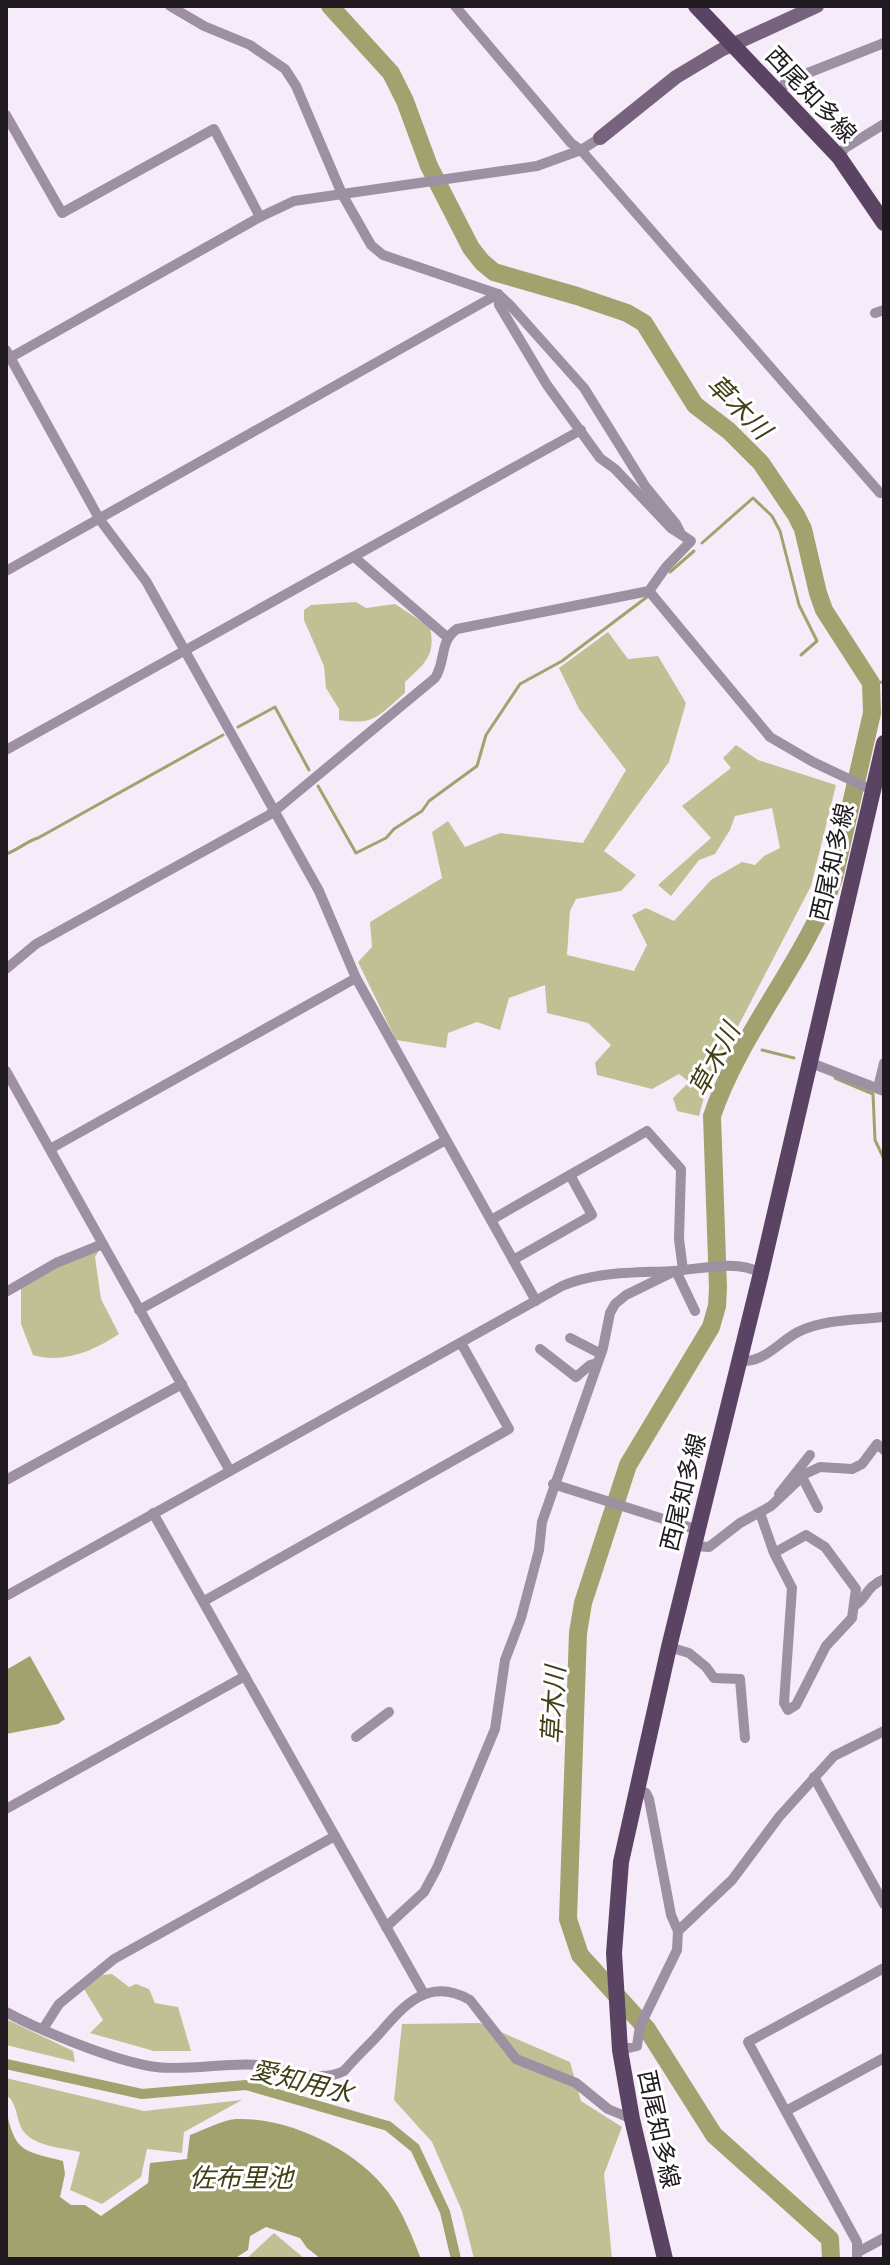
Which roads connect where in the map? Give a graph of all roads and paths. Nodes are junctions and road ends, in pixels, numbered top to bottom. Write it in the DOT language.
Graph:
graph roads {
  1 [pos="170,6"];
  2 [pos="455,6"];
  3 [pos="696,6"];
  4 [pos="817,6"];
  5 [pos="884,43"];
  6 [pos="734,46"];
  7 [pos="780,95"];
  8 [pos="6,115"];
  9 [pos="884,124"];
  10 [pos="600,138"];
  11 [pos="581,150"];
  12 [pos="839,157"];
  13 [pos="342,194"];
  14 [pos="260,217"];
  15 [pos="884,223"];
  16 [pos="498,294"];
  17 [pos="7,356"];
  18 [pos="581,430"];
  19 [pos="884,493"];
  20 [pos="100,520"];
  21 [pos="681,534"];
  22 [pos="354,557"];
  23 [pos="6,571"];
  24 [pos="649,591"];
  25 [pos="447,637"];
  26 [pos="185,650"];
  27 [pos="884,743"];
  28 [pos="6,750"];
  29 [pos="873,790"];
  30 [pos="274,811"];
  31 [pos="6,969"];
  32 [pos="356,978"];
  33 [pos="811,1063"];
  34 [pos="884,1063"];
  35 [pos="6,1071"];
  36 [pos="881,1089"];
  37 [pos="446,1140"];
  38 [pos="50,1149"];
  39 [pos="570,1175"];
  40 [pos="491,1220"];
  41 [pos="103,1244"];
  42 [pos="513,1260"];
  43 [pos="678,1270"];
  44 [pos="761,1273"];
  45 [pos="6,1292"];
  46 [pos="536,1301"];
  47 [pos="139,1310"];
  48 [pos="695,1311"];
  49 [pos="884,1317"];
  50 [pos="570,1338"];
  51 [pos="461,1343"];
  52 [pos="540,1349"];
  53 [pos="599,1358"];
  54 [pos="738,1361"];
  55 [pos="182,1384"];
  56 [pos="884,1450"];
  57 [pos="810,1455"];
  58 [pos="230,1471"];
  59 [pos="802,1477"];
  60 [pos="6,1480"];
  61 [pos="553,1484"];
  62 [pos="779,1499"];
  63 [pos="818,1508"];
  64 [pos="153,1513"];
  65 [pos="760,1513"];
  66 [pos="696,1538"];
  67 [pos="774,1553"];
  68 [pos="884,1579"];
  69 [pos="6,1596"];
  70 [pos="204,1601"];
  71 [pos="854,1606"];
  72 [pos="669,1647"];
  73 [pos="245,1676"];
  74 [pos="389,1712"];
  75 [pos="884,1731"];
  76 [pos="356,1737"];
  77 [pos="745,1738"];
  78 [pos="814,1777"];
  79 [pos="638,1789"];
  80 [pos="6,1809"];
  81 [pos="335,1836"];
  82 [pos="884,1904"];
  83 [pos="386,1927"];
  84 [pos="678,1931"];
  85 [pos="884,1968"];
  86 [pos="424,1994"];
  87 [pos="6,2012"];
  88 [pos="43,2029"];
  89 [pos="620,2050"];
  90 [pos="884,2058"];
  91 [pos="786,2111"];
  92 [pos="632,2119"];
  93 [pos="884,2238"];
  94 [pos="857,2256"];
  95 [pos="665,2259"];
  1 -- 13 [label="street"];
  2 -- 11 [label="street"];
  3 -- 6 [label="main road, 西尾知多線"];
  4 -- 6 [label="street"];
  5 -- 7 [label="street"];
  6 -- 7 [label="main road, 西尾知多線"];
  6 -- 10 [label="street"];
  7 -- 12 [label="main road, 西尾知多線"];
  8 -- 14 [label="street"];
  9 -- 12 [label="street"];
  10 -- 11 [label="street"];
  11 -- 13 [label="street"];
  11 -- 19 [label="street"];
  12 -- 15 [label="main road, 西尾知多線"];
  13 -- 14 [label="street"];
  13 -- 16 [label="street"];
  14 -- 17 [label="street"];
  16 -- 18 [label="street"];
  16 -- 20 [label="street"];
  16 -- 21 [label="street"];
  17 -- 20 [label="street"];
  18 -- 21 [label="street"];
  18 -- 22 [label="street"];
  20 -- 23 [label="street"];
  20 -- 26 [label="street"];
  21 -- 24 [label="street"];
  22 -- 25 [label="street"];
  22 -- 26 [label="street"];
  24 -- 25 [label="street"];
  24 -- 29 [label="street"];
  25 -- 30 [label="street"];
  26 -- 28 [label="street"];
  26 -- 30 [label="street"];
  27 -- 29 [label="main road, 西尾知多線"];
  29 -- 33 [label="main road, 西尾知多線"];
  30 -- 31 [label="street"];
  30 -- 32 [label="street"];
  32 -- 37 [label="street"];
  32 -- 38 [label="street"];
  33 -- 36 [label="street"];
  33 -- 44 [label="main road, 西尾知多線"];
  34 -- 36 [label="street"];
  35 -- 38 [label="street"];
  37 -- 40 [label="street"];
  37 -- 47 [label="street"];
  38 -- 41 [label="street"];
  39 -- 40 [label="street"];
  39 -- 42 [label="street"];
  39 -- 43 [label="street"];
  40 -- 42 [label="street"];
  41 -- 45 [label="street"];
  41 -- 47 [label="street"];
  42 -- 46 [label="street"];
  43 -- 44 [label="street"];
  43 -- 46 [label="street"];
  43 -- 48 [label="street"];
  43 -- 53 [label="street"];
  44 -- 54 [label="main road, 西尾知多線"];
  46 -- 51 [label="street"];
  47 -- 55 [label="street"];
  49 -- 54 [label="street"];
  50 -- 53 [label="street"];
  51 -- 58 [label="street"];
  51 -- 70 [label="street"];
  52 -- 53 [label="street"];
  53 -- 61 [label="street"];
  54 -- 66 [label="main road, 西尾知多線"];
  55 -- 58 [label="street"];
  55 -- 60 [label="street"];
  56 -- 59 [label="street"];
  57 -- 62 [label="street"];
  58 -- 64 [label="street"];
  59 -- 62 [label="street"];
  59 -- 63 [label="street"];
  61 -- 66 [label="street"];
  61 -- 83 [label="street"];
  62 -- 65 [label="street"];
  64 -- 69 [label="street"];
  64 -- 70 [label="street"];
  65 -- 66 [label="street"];
  65 -- 67 [label="street"];
  66 -- 72 [label="main road, 西尾知多線"];
  67 -- 71 [label="street"];
  67 -- 71 [label="street"];
  68 -- 71 [label="street"];
  70 -- 73 [label="street"];
  72 -- 77 [label="street"];
  72 -- 79 [label="main road, 西尾知多線"];
  73 -- 80 [label="street"];
  73 -- 81 [label="street"];
  74 -- 76 [label="street"];
  75 -- 78 [label="street"];
  78 -- 82 [label="street"];
  78 -- 84 [label="street"];
  79 -- 84 [label="street"];
  79 -- 89 [label="main road, 西尾知多線"];
  81 -- 83 [label="street"];
  81 -- 88 [label="street"];
  83 -- 86 [label="street"];
  84 -- 89 [label="street"];
  85 -- 91 [label="street"];
  86 -- 88 [label="street"];
  86 -- 92 [label="street"];
  87 -- 88 [label="street"];
  89 -- 92 [label="main road, 西尾知多線"];
  90 -- 91 [label="street"];
  91 -- 94 [label="street"];
  92 -- 95 [label="main road, 西尾知多線"];
  93 -- 94 [label="street"];
}
